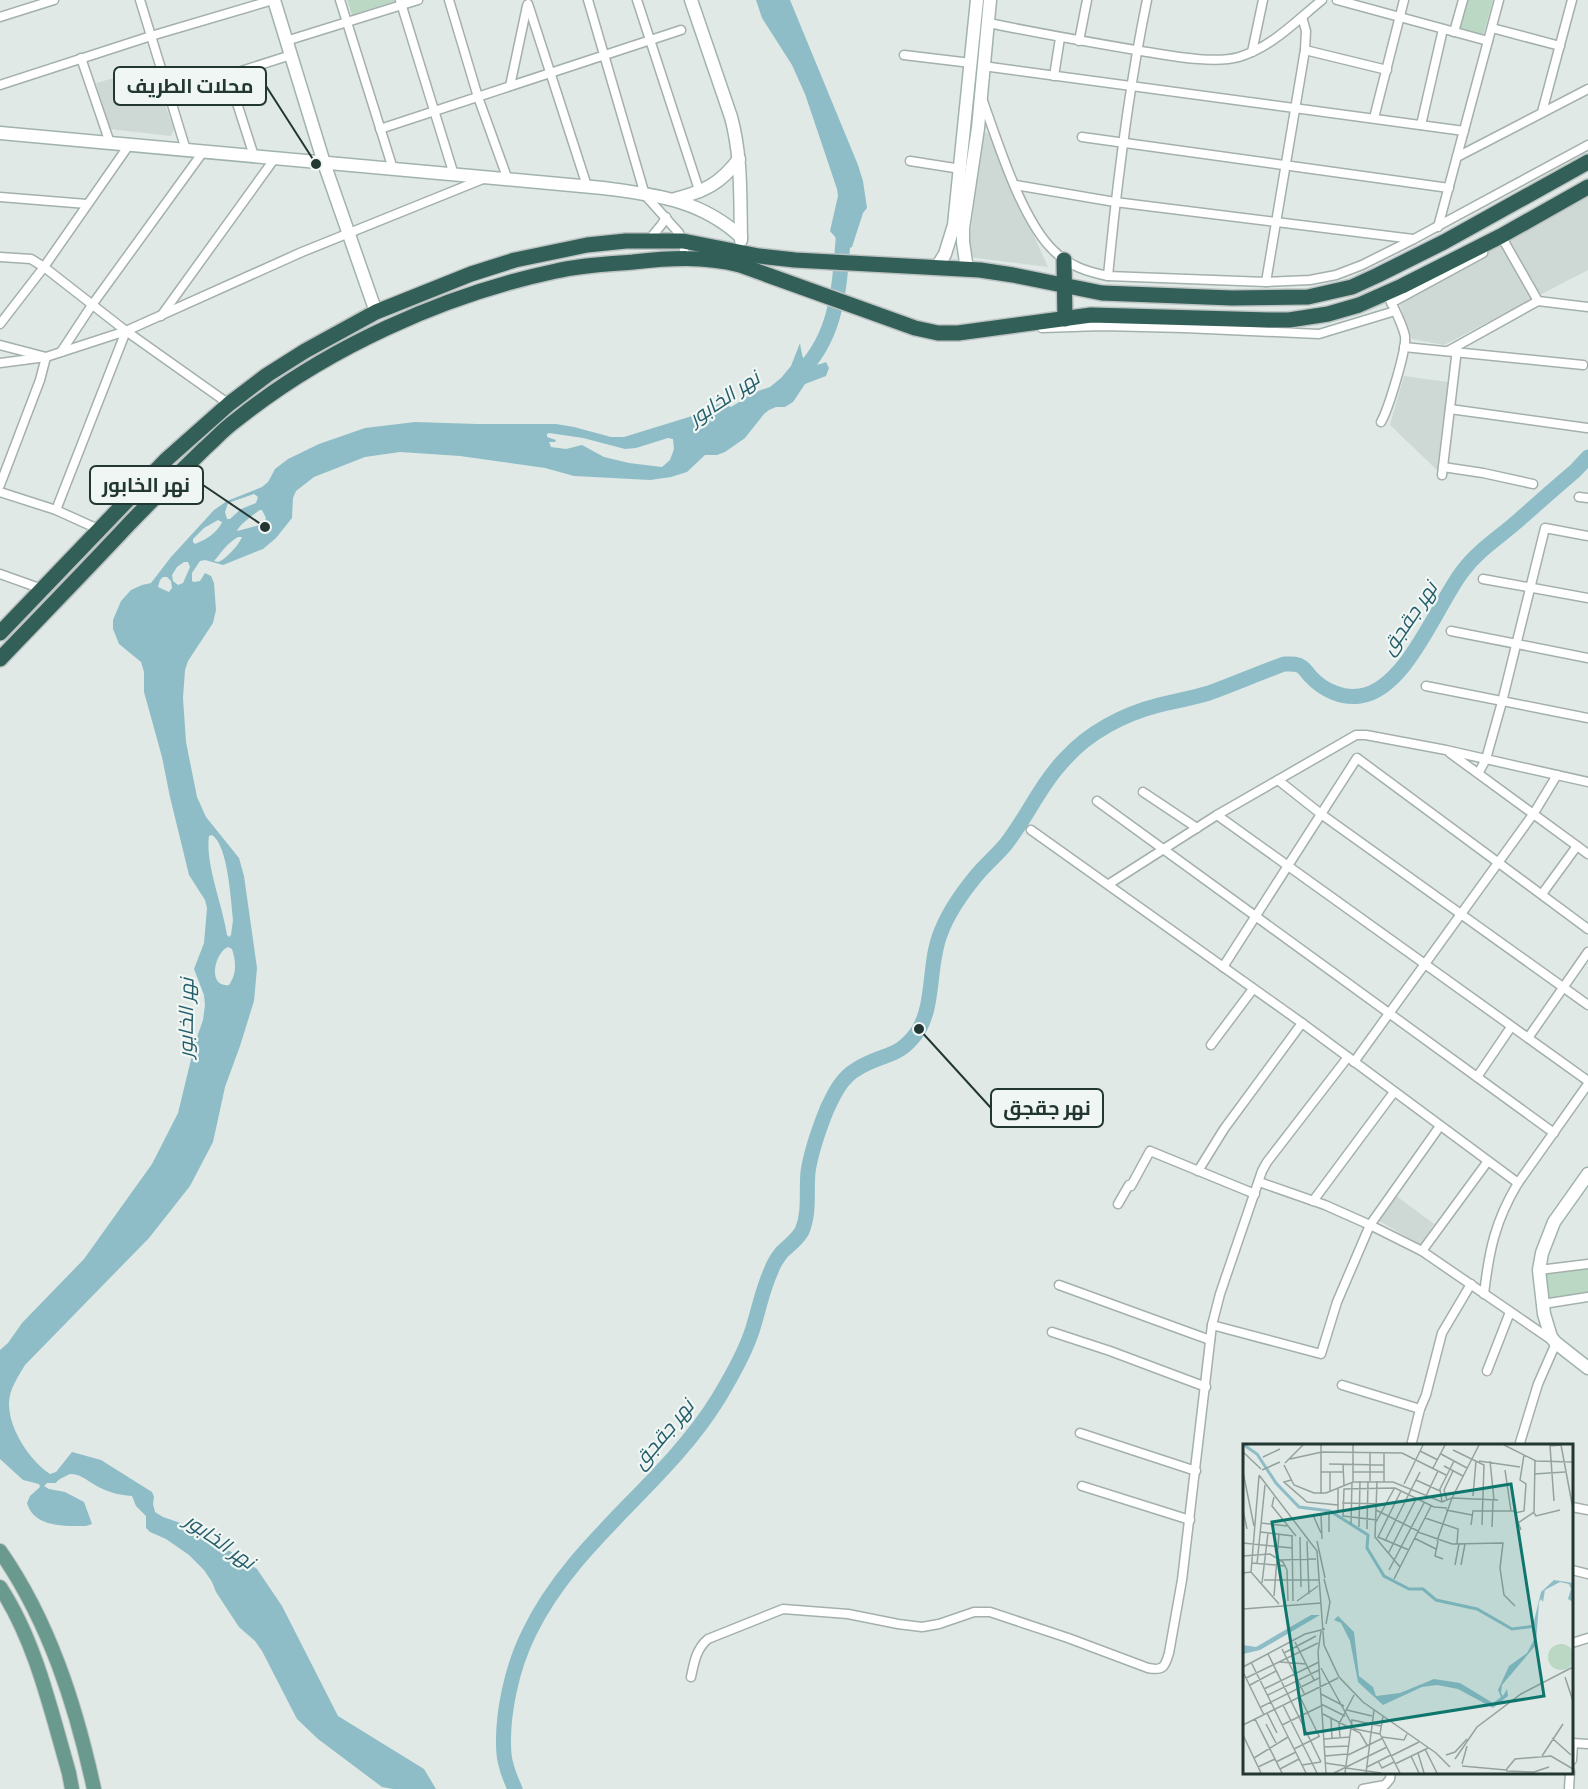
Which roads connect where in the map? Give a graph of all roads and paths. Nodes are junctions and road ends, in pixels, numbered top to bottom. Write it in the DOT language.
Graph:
graph roads {
  1 [pos="54,0"];
  2 [pos="140,0"];
  3 [pos="273,0"];
  4 [pos="340,0"];
  5 [pos="418,0"];
  6 [pos="449,0"];
  7 [pos="588,0"];
  8 [pos="637,0"];
  9 [pos="691,0"];
  10 [pos="977,0"];
  11 [pos="990,0"];
  12 [pos="1087,0"];
  13 [pos="1147,0"];
  14 [pos="1263,0"];
  15 [pos="1322,0"];
  16 [pos="1337,0"];
  17 [pos="1404,0"];
  18 [pos="1462,0"];
  19 [pos="1499,0"];
  20 [pos="1572,0"];
  21 [pos="528,2"];
  22 [pos="400,3"];
  23 [pos="1302,16"];
  24 [pos="0,17"];
  25 [pos="1400,17"];
  26 [pos="347,22"];
  27 [pos="988,23"];
  28 [pos="1492,28"];
  29 [pos="1443,29"];
  30 [pos="681,30"];
  31 [pos="1454,32"];
  32 [pos="151,36"];
  33 [pos="1060,38"];
  34 [pos="650,40"];
  35 [pos="286,41"];
  36 [pos="1078,41"];
  37 [pos="1488,41"];
  38 [pos="1560,46"];
  39 [pos="1137,50"];
  40 [pos="1305,50"];
  41 [pos="1252,52"];
  42 [pos="291,54"];
  43 [pos="904,55"];
  44 [pos="604,56"];
  45 [pos="81,58"];
  46 [pos="977,65"];
  47 [pos="1387,70"];
  48 [pos="550,73"];
  49 [pos="228,75"];
  50 [pos="1053,76"];
  51 [pos="0,85"];
  52 [pos="510,86"];
  53 [pos="1131,86"];
  54 [pos="1588,89"];
  55 [pos="169,94"];
  56 [pos="981,96"];
  57 [pos="478,97"];
  58 [pos="1295,109"];
  59 [pos="434,111"];
  60 [pos="1542,112"];
  61 [pos="1374,118"];
  62 [pos="1421,125"];
  63 [pos="380,129"];
  64 [pos="1464,131"];
  65 [pos="0,133"];
  66 [pos="1082,137"];
  67 [pos="1124,142"];
  68 [pos="110,143"];
  69 [pos="129,145"];
  70 [pos="1588,145"];
  71 [pos="186,150"];
  72 [pos="203,152"];
  73 [pos="254,156"];
  74 [pos="1457,157"];
  75 [pos="275,158"];
  76 [pos="739,159"];
  77 [pos="910,161"];
  78 [pos="324,162"];
  79 [pos="1588,162"];
  80 [pos="1286,165"];
  81 [pos="393,169"];
  82 [pos="961,169"];
  83 [pos="454,175"];
  84 [pos="485,178"];
  85 [pos="508,180"];
  86 [pos="1015,185"];
  87 [pos="587,186"];
  88 [pos="1588,187"];
  89 [pos="1449,188"];
  90 [pos="700,192"];
  91 [pos="645,195"];
  92 [pos="0,197"];
  93 [pos="675,200"];
  94 [pos="1115,202"];
  95 [pos="87,204"];
  96 [pos="666,217"];
  97 [pos="1276,221"];
  98 [pos="1438,226"];
  99 [pos="348,232"];
  100 [pos="1414,239"];
  101 [pos="1502,239"];
  102 [pos="648,241"];
  103 [pos="683,241"];
  104 [pos="741,251"];
  105 [pos="0,257"];
  106 [pos="685,257"];
  107 [pos="1064,260"];
  108 [pos="44,267"];
  109 [pos="937,267"];
  110 [pos="967,269"];
  111 [pos="1108,276"];
  112 [pos="1266,282"];
  113 [pos="1064,286"];
  114 [pos="1538,301"];
  115 [pos="1391,302"];
  116 [pos="92,305"];
  117 [pos="1588,307"];
  118 [pos="376,312"];
  119 [pos="161,316"];
  120 [pos="1065,319"];
  121 [pos="0,324"];
  122 [pos="1036,328"];
  123 [pos="126,331"];
  124 [pos="0,345"];
  125 [pos="1404,346"];
  126 [pos="1454,349"];
  127 [pos="61,352"];
  128 [pos="46,357"];
  129 [pos="0,363"];
  130 [pos="1583,365"];
  131 [pos="229,404"];
  132 [pos="1450,409"];
  133 [pos="1381,422"];
  134 [pos="1587,428"];
  135 [pos="1533,484"];
  136 [pos="0,485"];
  137 [pos="0,492"];
  138 [pos="56,510"];
  139 [pos="98,529"];
  140 [pos="1588,536"];
  141 [pos="0,574"];
  142 [pos="1483,579"];
  143 [pos="1530,588"];
  144 [pos="42,589"];
  145 [pos="1588,598"];
  146 [pos="1451,631"];
  147 [pos="0,633"];
  148 [pos="1517,645"];
  149 [pos="1588,658"];
  150 [pos="0,659"];
  151 [pos="1426,687"];
  152 [pos="1502,702"];
  153 [pos="1588,718"];
  154 [pos="1446,750"];
  155 [pos="1486,759"];
  156 [pos="1479,772"];
  157 [pos="1557,775"];
  158 [pos="1278,780"];
  159 [pos="1588,782"];
  160 [pos="1143,792"];
  161 [pos="1097,801"];
  162 [pos="1534,813"];
  163 [pos="1321,814"];
  164 [pos="1217,815"];
  165 [pos="1197,828"];
  166 [pos="1031,830"];
  167 [pos="1577,846"];
  168 [pos="1162,850"];
  169 [pos="1588,854"];
  170 [pos="1499,862"];
  171 [pos="1288,866"];
  172 [pos="1109,884"];
  173 [pos="1542,894"];
  174 [pos="1462,915"];
  175 [pos="1255,916"];
  176 [pos="1588,928"];
  177 [pos="1588,952"];
  178 [pos="1425,965"];
  179 [pos="1223,967"];
  180 [pos="1563,987"];
  181 [pos="1253,989"];
  182 [pos="1588,1005"];
  183 [pos="1390,1013"];
  184 [pos="1302,1023"];
  185 [pos="1511,1027"];
  186 [pos="1528,1038"];
  187 [pos="1210,1045"];
  188 [pos="1351,1060"];
  189 [pos="1477,1077"];
  190 [pos="1588,1082"];
  191 [pos="1394,1092"];
  192 [pos="1440,1126"];
  193 [pos="1554,1133"];
  194 [pos="1488,1161"];
  195 [pos="1198,1171"];
  196 [pos="1588,1174"];
  197 [pos="1259,1182"];
  198 [pos="1518,1183"];
  199 [pos="1255,1194"];
  200 [pos="1313,1201"];
  201 [pos="1118,1204"];
  202 [pos="1370,1225"];
  203 [pos="1422,1251"];
  204 [pos="1588,1264"];
  205 [pos="1539,1270"];
  206 [pos="1471,1284"];
  207 [pos="1059,1285"];
  208 [pos="1484,1294"];
  209 [pos="1588,1297"];
  210 [pos="1543,1304"];
  211 [pos="1510,1312"];
  212 [pos="1212,1325"];
  213 [pos="1052,1332"];
  214 [pos="1210,1340"];
  215 [pos="1556,1343"];
  216 [pos="1588,1368"];
  217 [pos="1487,1371"];
  218 [pos="1342,1385"];
  219 [pos="1206,1387"];
  220 [pos="1420,1409"];
  221 [pos="1080,1433"];
  222 [pos="1412,1444"];
  223 [pos="1520,1444"];
  224 [pos="1196,1472"];
  225 [pos="1082,1486"];
  226 [pos="1573,1507"];
  227 [pos="1588,1510"];
  228 [pos="1190,1520"];
  229 [pos="0,1551"];
  230 [pos="1573,1570"];
  231 [pos="1588,1574"];
  232 [pos="0,1587"];
  233 [pos="1588,1638"];
  234 [pos="1573,1642"];
  235 [pos="691,1677"];
  236 [pos="1573,1743"];
  237 [pos="1588,1744"];
  238 [pos="1391,1774"];
  239 [pos="1570,1774"];
  240 [pos="1375,1788"];
  241 [pos="72,1789"];
  242 [pos="94,1789"];
  243 [pos="1363,1789"];
  244 [pos="1569,1789"];
  1 -- 24 [label="street"];
  2 -- 32 [label="street"];
  3 -- 32 [label="street"];
  3 -- 35 [label="street"];
  4 -- 26 [label="street"];
  5 -- 22 [label="street"];
  6 -- 57 [label="street"];
  7 -- 44 [label="street"];
  8 -- 34 [label="street"];
  9 -- 76 [label="street"];
  10 -- 46 [label="street"];
  11 -- 27 [label="street"];
  12 -- 36 [label="street"];
  13 -- 39 [label="street"];
  14 -- 41 [label="street"];
  15 -- 23 [label="street"];
  16 -- 25 [label="street"];
  17 -- 25 [label="street"];
  18 -- 31 [label="street"];
  19 -- 28 [label="street"];
  20 -- 38 [label="street"];
  21 -- 48 [label="street"];
  21 -- 52 [label="street"];
  22 -- 26 [label="street"];
  22 -- 59 [label="street"];
  23 -- 40 [label="street"];
  23 -- 41 [label="street"];
  25 -- 29 [label="street"];
  25 -- 47 [label="street"];
  26 -- 35 [label="street"];
  26 -- 63 [label="street"];
  27 -- 33 [label="street"];
  27 -- 46 [label="street"];
  28 -- 37 [label="street"];
  28 -- 38 [label="street"];
  29 -- 31 [label="street"];
  29 -- 62 [label="street"];
  30 -- 34 [label="street"];
  31 -- 37 [label="street"];
  32 -- 45 [label="street"];
  32 -- 55 [label="street"];
  33 -- 36 [label="street"];
  33 -- 50 [label="street"];
  34 -- 44 [label="street"];
  34 -- 90 [label="street"];
  35 -- 42 [label="street"];
  36 -- 39 [label="street"];
  37 -- 64 [label="street"];
  38 -- 60 [label="street"];
  39 -- 41 [label="street"];
  39 -- 53 [label="street"];
  40 -- 47 [label="street"];
  40 -- 58 [label="street"];
  42 -- 49 [label="street"];
  42 -- 78 [label="street"];
  43 -- 46 [label="street"];
  44 -- 48 [label="street"];
  44 -- 91 [label="street"];
  45 -- 51 [label="street"];
  45 -- 68 [label="street"];
  46 -- 50 [label="street"];
  46 -- 56 [label="street"];
  46 -- 82 [label="street"];
  47 -- 61 [label="street"];
  48 -- 52 [label="street"];
  48 -- 87 [label="street"];
  49 -- 55 [label="street"];
  49 -- 73 [label="street"];
  50 -- 53 [label="street"];
  52 -- 57 [label="street"];
  53 -- 58 [label="street"];
  53 -- 67 [label="street"];
  54 -- 60 [label="street"];
  55 -- 71 [label="street"];
  56 -- 86 [label="street"];
  56 -- 110 [label="street"];
  57 -- 59 [label="street"];
  57 -- 85 [label="street"];
  58 -- 61 [label="street"];
  58 -- 80 [label="street"];
  59 -- 63 [label="street"];
  59 -- 83 [label="street"];
  60 -- 74 [label="street"];
  61 -- 62 [label="street"];
  62 -- 64 [label="street"];
  63 -- 81 [label="street"];
  64 -- 74 [label="street"];
  65 -- 68 [label="street"];
  66 -- 67 [label="street"];
  67 -- 80 [label="street"];
  67 -- 94 [label="street"];
  68 -- 69 [label="street"];
  69 -- 71 [label="street"];
  69 -- 95 [label="street"];
  70 -- 98 [label="street"];
  71 -- 72 [label="street"];
  72 -- 73 [label="street"];
  72 -- 116 [label="street"];
  73 -- 75 [label="street"];
  74 -- 89 [label="street"];
  75 -- 78 [label="street"];
  75 -- 119 [label="street"];
  76 -- 90 [label="street"];
  76 -- 104 [label="street"];
  77 -- 82 [label="street"];
  78 -- 81 [label="street"];
  78 -- 99 [label="street"];
  79 -- 113 [label="highway"];
  80 -- 89 [label="street"];
  80 -- 97 [label="street"];
  81 -- 83 [label="street"];
  82 -- 109 [label="street"];
  83 -- 84 [label="street"];
  84 -- 85 [label="street"];
  84 -- 99 [label="street"];
  85 -- 87 [label="street"];
  86 -- 94 [label="street"];
  86 -- 107 [label="street"];
  87 -- 91 [label="street"];
  88 -- 101 [label="highway"];
  89 -- 98 [label="street"];
  90 -- 93 [label="street"];
  91 -- 93 [label="street"];
  91 -- 96 [label="street"];
  92 -- 95 [label="street"];
  93 -- 104 [label="street"];
  94 -- 97 [label="street"];
  94 -- 111 [label="street"];
  95 -- 108 [label="street"];
  96 -- 102 [label="street"];
  96 -- 103 [label="street"];
  97 -- 100 [label="street"];
  97 -- 112 [label="street"];
  98 -- 100 [label="street"];
  99 -- 118 [label="street"];
  99 -- 119 [label="street"];
  100 -- 112 [label="street"];
  101 -- 114 [label="street"];
  101 -- 115 [label="highway"];
  102 -- 103 [label="highway"];
  102 -- 118 [label="highway"];
  103 -- 104 [label="highway"];
  103 -- 106 [label="street"];
  104 -- 106 [label="highway"];
  104 -- 109 [label="highway"];
  104 -- 120 [label="highway"];
  105 -- 108 [label="street"];
  106 -- 150 [label="highway"];
  107 -- 111 [label="street"];
  107 -- 113 [label="highway"];
  108 -- 116 [label="street"];
  108 -- 121 [label="street"];
  109 -- 110 [label="highway"];
  110 -- 113 [label="highway"];
  111 -- 112 [label="street"];
  113 -- 120 [label="highway"];
  114 -- 117 [label="street"];
  114 -- 126 [label="street"];
  115 -- 120 [label="highway"];
  115 -- 122 [label="street"];
  115 -- 125 [label="street"];
  116 -- 123 [label="street"];
  116 -- 127 [label="street"];
  118 -- 131 [label="highway"];
  119 -- 123 [label="street"];
  123 -- 127 [label="street"];
  123 -- 131 [label="street"];
  123 -- 138 [label="street"];
  124 -- 128 [label="street"];
  125 -- 126 [label="street"];
  125 -- 133 [label="street"];
  126 -- 130 [label="street"];
  126 -- 132 [label="street"];
  127 -- 128 [label="street"];
  128 -- 129 [label="street"];
  128 -- 136 [label="street"];
  131 -- 139 [label="highway"];
  132 -- 134 [label="street"];
  132 -- 135 [label="street"];
  137 -- 138 [label="street"];
  138 -- 139 [label="street"];
  139 -- 144 [label="highway"];
  140 -- 143 [label="street"];
  141 -- 144 [label="street"];
  142 -- 143 [label="street"];
  143 -- 145 [label="street"];
  143 -- 148 [label="street"];
  144 -- 147 [label="highway"];
  146 -- 148 [label="street"];
  148 -- 149 [label="street"];
  148 -- 152 [label="street"];
  151 -- 152 [label="street"];
  152 -- 153 [label="street"];
  152 -- 155 [label="street"];
  154 -- 155 [label="street"];
  154 -- 156 [label="street"];
  154 -- 158 [label="street"];
  155 -- 156 [label="street"];
  155 -- 157 [label="street"];
  156 -- 162 [label="street"];
  157 -- 159 [label="street"];
  157 -- 162 [label="street"];
  158 -- 163 [label="street"];
  158 -- 164 [label="street"];
  160 -- 165 [label="street"];
  161 -- 168 [label="street"];
  162 -- 167 [label="street"];
  162 -- 170 [label="street"];
  163 -- 170 [label="street"];
  163 -- 171 [label="street"];
  163 -- 174 [label="street"];
  164 -- 165 [label="street"];
  164 -- 171 [label="street"];
  165 -- 168 [label="street"];
  166 -- 172 [label="street"];
  167 -- 169 [label="street"];
  167 -- 173 [label="street"];
  168 -- 172 [label="street"];
  168 -- 175 [label="street"];
  170 -- 173 [label="street"];
  170 -- 174 [label="street"];
  171 -- 175 [label="street"];
  171 -- 178 [label="street"];
  172 -- 179 [label="street"];
  173 -- 176 [label="street"];
  174 -- 178 [label="street"];
  174 -- 180 [label="street"];
  175 -- 179 [label="street"];
  175 -- 183 [label="street"];
  177 -- 180 [label="street"];
  178 -- 183 [label="street"];
  178 -- 185 [label="street"];
  179 -- 181 [label="street"];
  180 -- 182 [label="street"];
  180 -- 186 [label="street"];
  181 -- 184 [label="street"];
  181 -- 187 [label="street"];
  183 -- 188 [label="street"];
  183 -- 189 [label="street"];
  184 -- 188 [label="street"];
  184 -- 195 [label="street"];
  185 -- 186 [label="street"];
  185 -- 189 [label="street"];
  186 -- 190 [label="street"];
  188 -- 191 [label="street"];
  188 -- 197 [label="street"];
  189 -- 193 [label="street"];
  190 -- 193 [label="street"];
  191 -- 192 [label="street"];
  191 -- 200 [label="street"];
  192 -- 194 [label="street"];
  192 -- 202 [label="street"];
  193 -- 198 [label="street"];
  194 -- 198 [label="street"];
  194 -- 203 [label="street"];
  195 -- 199 [label="street"];
  195 -- 201 [label="street"];
  196 -- 205 [label="street"];
  197 -- 199 [label="street"];
  197 -- 200 [label="street"];
  198 -- 208 [label="street"];
  199 -- 212 [label="street"];
  200 -- 202 [label="street"];
  202 -- 203 [label="street"];
  202 -- 212 [label="street"];
  203 -- 206 [label="street"];
  204 -- 205 [label="street"];
  205 -- 210 [label="street"];
  206 -- 208 [label="street"];
  206 -- 220 [label="street"];
  207 -- 214 [label="street"];
  208 -- 211 [label="street"];
  209 -- 210 [label="street"];
  210 -- 215 [label="street"];
  211 -- 215 [label="street"];
  211 -- 217 [label="street"];
  212 -- 214 [label="street"];
  213 -- 219 [label="street"];
  214 -- 219 [label="street"];
  215 -- 216 [label="street"];
  215 -- 223 [label="street"];
  218 -- 220 [label="street"];
  219 -- 224 [label="street"];
  220 -- 222 [label="street"];
  221 -- 224 [label="street"];
  224 -- 228 [label="street"];
  225 -- 228 [label="street"];
  226 -- 227 [label="street"];
  228 -- 235 [label="street"];
  229 -- 242 [label="main road"];
  230 -- 231 [label="street"];
  232 -- 241 [label="main road"];
  233 -- 234 [label="street"];
  236 -- 237 [label="street"];
  238 -- 240 [label="street"];
  239 -- 244 [label="street"];
  240 -- 243 [label="street"];
}
